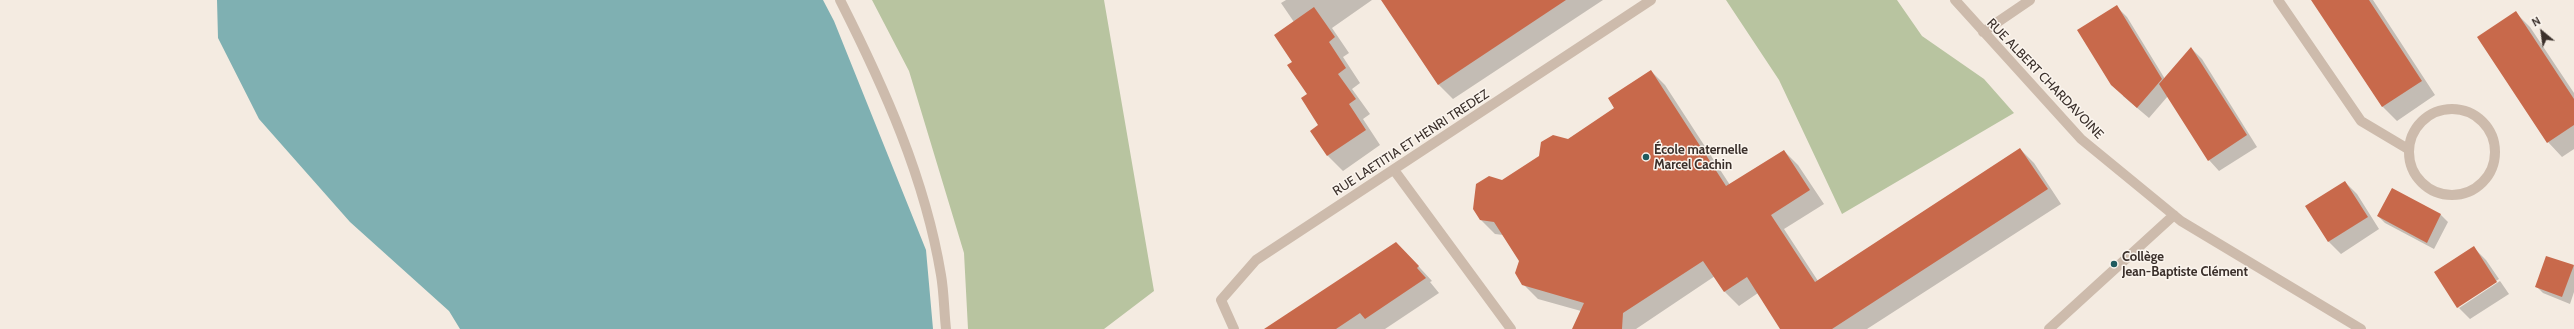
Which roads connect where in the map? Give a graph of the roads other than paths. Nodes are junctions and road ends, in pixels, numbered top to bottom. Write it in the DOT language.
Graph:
graph roads {
  1 [pos="840,0"];
  2 [pos="1652,0"];
  3 [pos="1955,0"];
  4 [pos="2030,0"];
  5 [pos="2278,0"];
  6 [pos="1983,32"];
  7 [pos="2408,149"];
  8 [pos="1394,170"];
  9 [pos="2174,215"];
  10 [pos="946,329"];
  11 [pos="1234,329"];
  12 [pos="1511,329"];
  13 [pos="2049,329"];
  14 [pos="2361,329"];
  1 -- 10 [label="street"];
  2 -- 8 [label="street, RUE LAETITIA ET HENRI TREDEZ"];
  3 -- 6 [label="street, RUE ALBERT CHARDAVOINE"];
  4 -- 6 [label="street"];
  5 -- 7 [label="street"];
  6 -- 9 [label="street, RUE ALBERT CHARDAVOINE"];
  7 -- 7 [label="street"];
  8 -- 11 [label="street, RUE LAETITIA ET HENRI TREDEZ"];
  8 -- 12 [label="street"];
  9 -- 13 [label="street"];
  9 -- 14 [label="street, RUE ALBERT CHARDAVOINE"];
}
